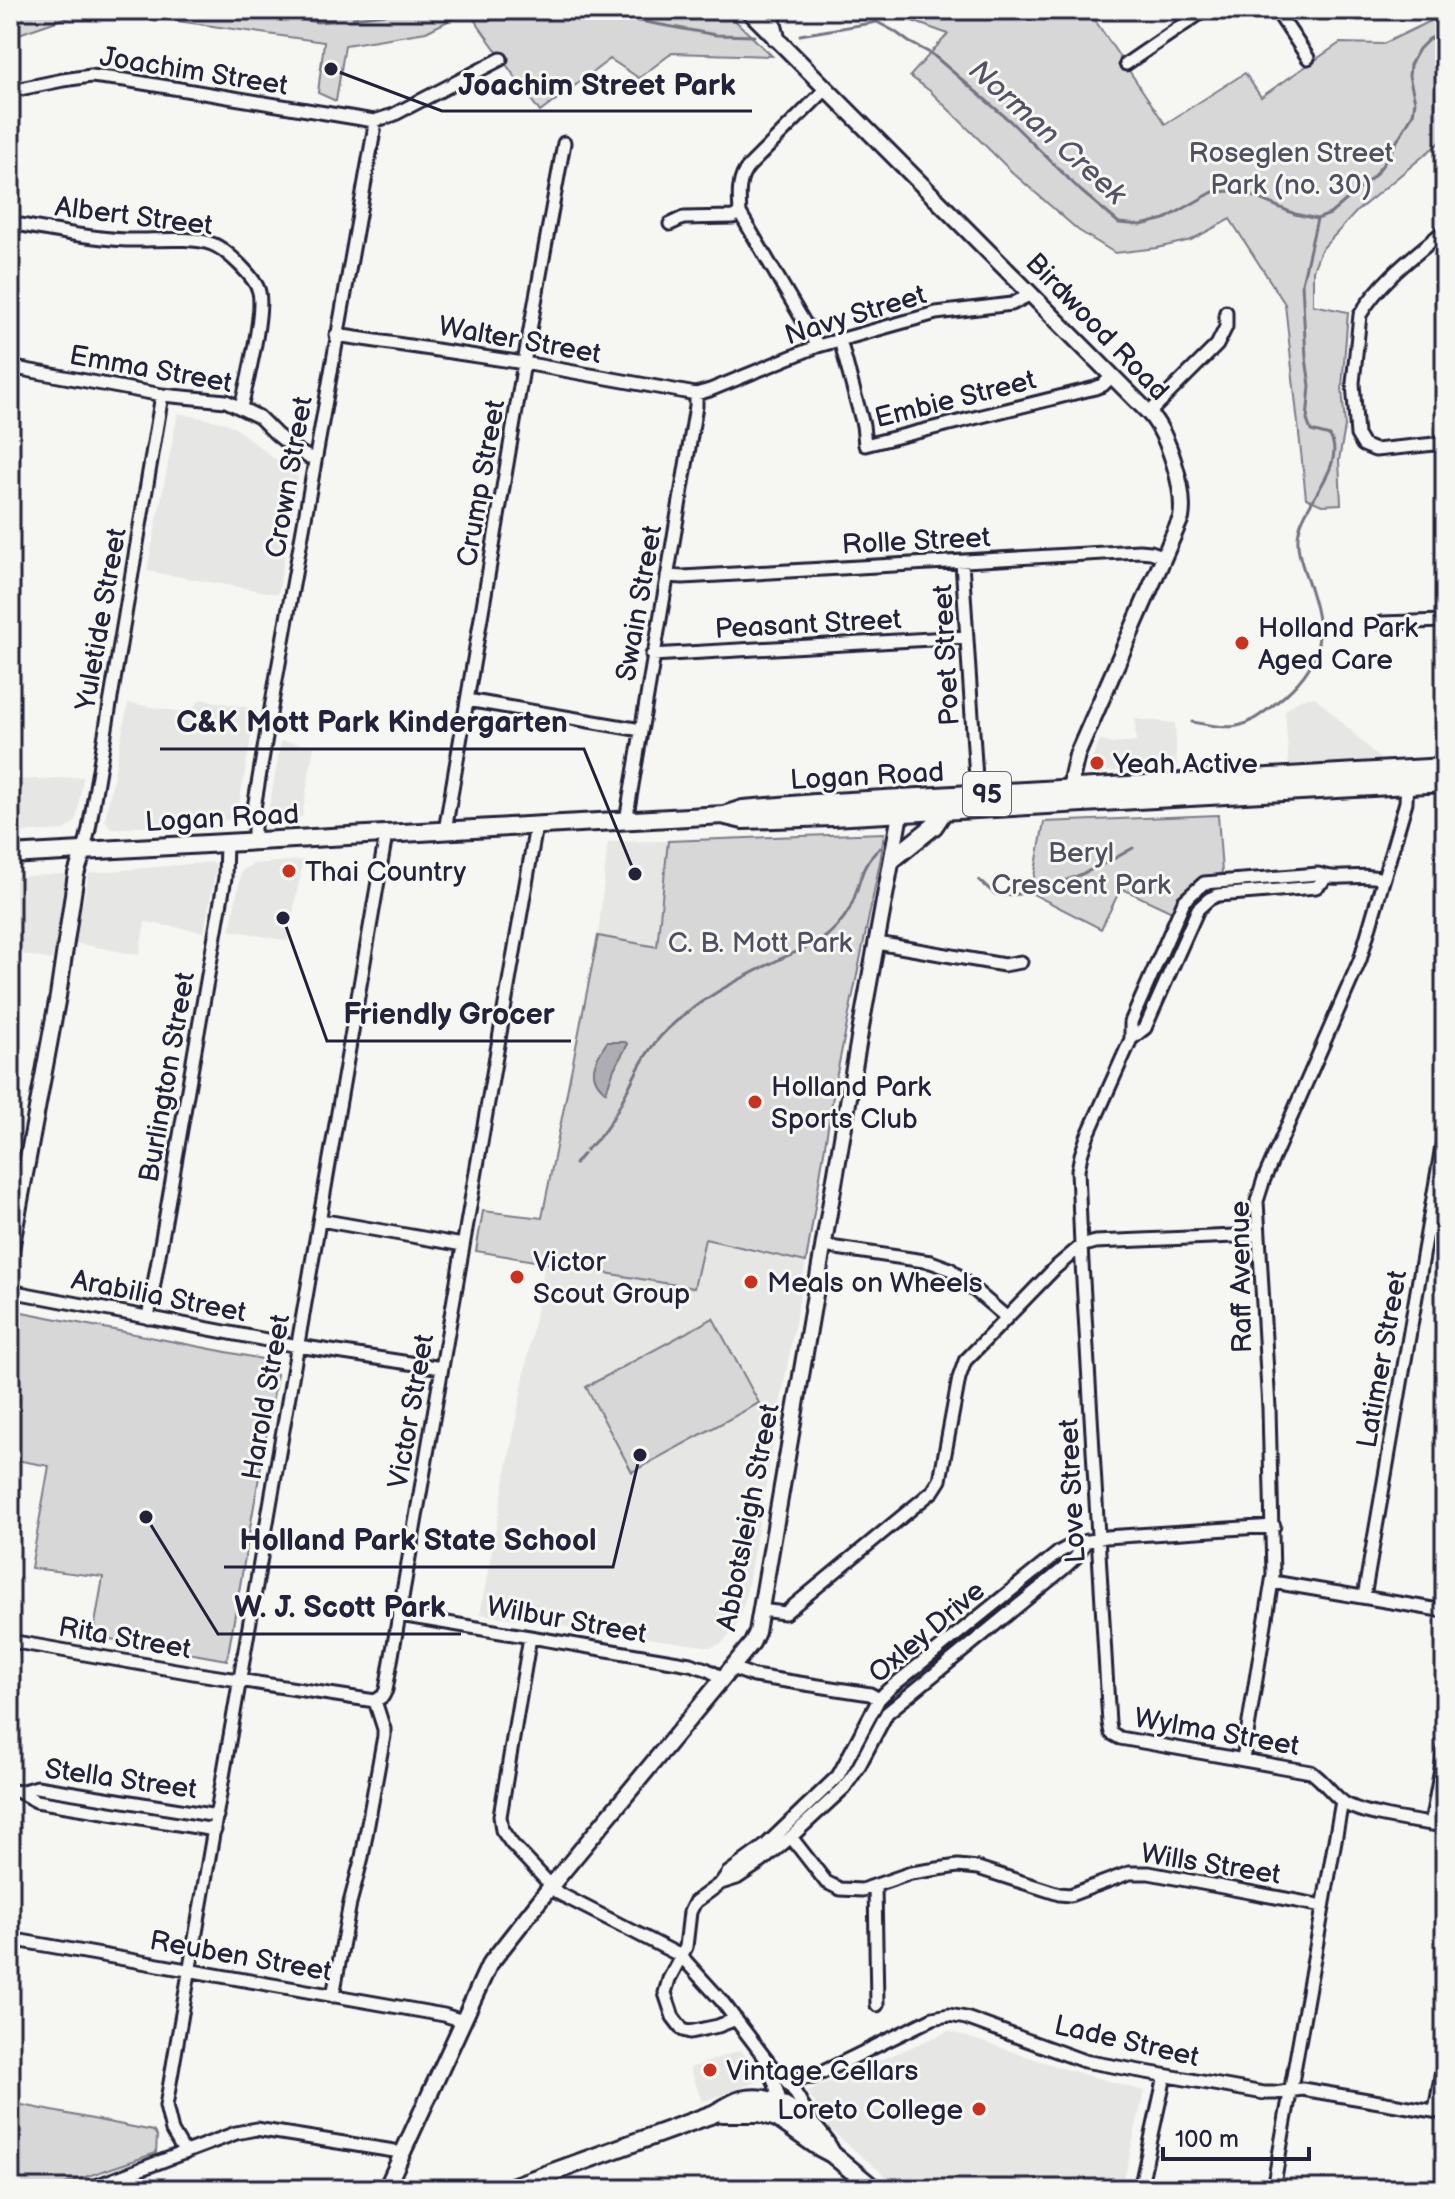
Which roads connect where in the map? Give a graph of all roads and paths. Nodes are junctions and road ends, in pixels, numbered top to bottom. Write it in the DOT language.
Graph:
graph roads {
  1 [pos="1205,10"];
  2 [pos="1276,10"];
  3 [pos="765,20"];
  4 [pos="1308,58"];
  5 [pos="501,59"];
  6 [pos="1126,64"];
  7 [pos="826,89"];
  8 [pos="10,91"];
  9 [pos="374,121"];
  10 [pos="564,143"];
  11 [pos="740,213"];
  12 [pos="10,223"];
  13 [pos="670,224"];
  14 [pos="1445,230"];
  15 [pos="1031,294"];
  16 [pos="1226,312"];
  17 [pos="336,335"];
  18 [pos="840,340"];
  19 [pos="818,346"];
  20 [pos="524,363"];
  21 [pos="12,367"];
  22 [pos="1112,376"];
  23 [pos="10,386"];
  24 [pos="696,394"];
  25 [pos="162,395"];
  26 [pos="241,407"];
  27 [pos="1149,413"];
  28 [pos="1445,443"];
  29 [pos="316,457"];
  30 [pos="1165,557"];
  31 [pos="962,562"];
  32 [pos="667,576"];
  33 [pos="1445,621"];
  34 [pos="1381,623"];
  35 [pos="966,637"];
  36 [pos="652,655"];
  37 [pos="467,700"];
  38 [pos="641,730"];
  39 [pos="1445,767"];
  40 [pos="1407,777"];
  41 [pos="1445,783"];
  42 [pos="977,794"];
  43 [pos="1072,796"];
  44 [pos="902,806"];
  45 [pos="944,811"];
  46 [pos="626,821"];
  47 [pos="536,826"];
  48 [pos="445,831"];
  49 [pos="386,835"];
  50 [pos="254,842"];
  51 [pos="226,843"];
  52 [pos="84,850"];
  53 [pos="10,855"];
  54 [pos="893,859"];
  55 [pos="1383,879"];
  56 [pos="877,943"];
  57 [pos="1021,962"];
  58 [pos="1445,1129"];
  59 [pos="1440,1184"];
  60 [pos="320,1220"];
  61 [pos="1258,1235"];
  62 [pos="463,1245"];
  63 [pos="823,1246"];
  64 [pos="1081,1246"];
  65 [pos="10,1255"];
  66 [pos="10,1291"];
  67 [pos="1006,1317"];
  68 [pos="148,1318"];
  69 [pos="298,1346"];
  70 [pos="442,1368"];
  71 [pos="1274,1526"];
  72 [pos="1092,1540"];
  73 [pos="1273,1582"];
  74 [pos="1364,1597"];
  75 [pos="760,1610"];
  76 [pos="1445,1611"];
  77 [pos="400,1615"];
  78 [pos="530,1637"];
  79 [pos="10,1641"];
  80 [pos="727,1673"];
  81 [pos="240,1680"];
  82 [pos="879,1699"];
  83 [pos="375,1701"];
  84 [pos="1111,1733"];
  85 [pos="1445,1747"];
  86 [pos="1243,1759"];
  87 [pos="14,1791"];
  88 [pos="1342,1801"];
  89 [pos="217,1816"];
  90 [pos="1431,1824"];
  91 [pos="1445,1826"];
  92 [pos="215,1830"];
  93 [pos="791,1837"];
  94 [pos="721,1883"];
  95 [pos="551,1886"];
  96 [pos="875,1886"];
  97 [pos="1323,1906"];
  98 [pos="10,1939"];
  99 [pos="681,1956"];
  100 [pos="190,1970"];
  101 [pos="333,1996"];
  102 [pos="877,2005"];
  103 [pos="736,2019"];
  104 [pos="463,2021"];
  105 [pos="1445,2054"];
  106 [pos="1165,2076"];
  107 [pos="1291,2090"];
  108 [pos="784,2092"];
  109 [pos="1440,2112"];
  110 [pos="716,2113"];
  111 [pos="786,2123"];
  112 [pos="185,2153"];
  113 [pos="832,2154"];
  114 [pos="403,2155"];
  115 [pos="865,2186"];
  116 [pos="88,2189"];
  117 [pos="386,2189"];
  118 [pos="506,2189"];
  119 [pos="1140,2189"];
  120 [pos="1273,2189"];
  1 -- 6 [label="street"];
  2 -- 4 [label="street"];
  3 -- 7 [label="street, Birdwood Road"];
  5 -- 9 [label="street, Joachim Street"];
  7 -- 11 [label="street"];
  7 -- 15 [label="street, Birdwood Road"];
  8 -- 9 [label="street, Joachim Street"];
  9 -- 17 [label="street, Crown Street"];
  10 -- 20 [label="street, Crump Street"];
  11 -- 13 [label="street"];
  11 -- 19 [label="street"];
  12 -- 26 [label="street, Albert Street"];
  14 -- 28 [label="street"];
  15 -- 18 [label="street, Navy Street"];
  15 -- 22 [label="street, Birdwood Road"];
  16 -- 27 [label="street"];
  17 -- 20 [label="street, Walter Street"];
  17 -- 29 [label="street, Crown Street"];
  18 -- 19 [label="street, Navy Street"];
  18 -- 22 [label="street, Embie Street"];
  19 -- 24 [label="street, Navy Street"];
  20 -- 24 [label="street, Walter Street"];
  20 -- 37 [label="street, Crump Street"];
  21 -- 23 [label="street"];
  21 -- 25 [label="street, Emma Street"];
  22 -- 27 [label="street, Birdwood Road"];
  24 -- 32 [label="street, Swain Street"];
  25 -- 26 [label="street, Emma Street"];
  25 -- 52 [label="street, Yuletide Street"];
  26 -- 29 [label="street, Emma Street"];
  27 -- 30 [label="street, Birdwood Road"];
  29 -- 50 [label="street, Crown Street"];
  30 -- 31 [label="street, Rolle Street"];
  30 -- 43 [label="street, Birdwood Road"];
  31 -- 32 [label="street, Rolle Street"];
  31 -- 35 [label="street, Poet Street"];
  32 -- 36 [label="street, Swain Street"];
  33 -- 34 [label="street"];
  35 -- 36 [label="street, Peasant Street"];
  35 -- 42 [label="street, Poet Street"];
  36 -- 38 [label="street, Swain Street"];
  37 -- 38 [label="street"];
  37 -- 48 [label="street, Crump Street"];
  38 -- 46 [label="street, Swain Street"];
  39 -- 40 [label="main road, Logan Road / 95"];
  40 -- 41 [label="main road, Logan Road / 95"];
  40 -- 43 [label="main road, Logan Road / 95"];
  40 -- 55 [label="street, Raff Avenue"];
  42 -- 43 [label="main road, Logan Road / 95"];
  42 -- 44 [label="main road, Logan Road / 95"];
  43 -- 45 [label="main road, Logan Road / 95"];
  44 -- 45 [label="main road, Logan Road / 95"];
  44 -- 46 [label="main road, Logan Road / 95"];
  44 -- 54 [label="street, Abbotsleigh Street"];
  45 -- 54 [label="main road"];
  46 -- 47 [label="main road, Logan Road / 95"];
  47 -- 48 [label="main road, Logan Road / 95"];
  47 -- 62 [label="street, Victor Street"];
  48 -- 49 [label="main road, Logan Road / 95"];
  49 -- 50 [label="main road, Logan Road / 95"];
  49 -- 60 [label="street, Harold Street"];
  50 -- 51 [label="main road, Logan Road / 95"];
  51 -- 52 [label="main road, Logan Road / 95"];
  51 -- 68 [label="street, Burlington Street"];
  52 -- 53 [label="main road, Logan Road / 95"];
  52 -- 65 [label="street"];
  54 -- 56 [label="street, Abbotsleigh Street"];
  55 -- 61 [label="street, Raff Avenue"];
  55 -- 64 [label="street, Love Street"];
  56 -- 57 [label="street"];
  56 -- 63 [label="street, Abbotsleigh Street"];
  58 -- 59 [label="street, Latimer Street"];
  59 -- 74 [label="street, Latimer Street"];
  60 -- 62 [label="street"];
  60 -- 69 [label="street, Harold Street"];
  61 -- 64 [label="street"];
  61 -- 71 [label="street, Raff Avenue"];
  62 -- 70 [label="street, Victor Street"];
  63 -- 67 [label="street"];
  63 -- 75 [label="street, Abbotsleigh Street"];
  64 -- 67 [label="street"];
  64 -- 72 [label="street, Love Street"];
  66 -- 68 [label="street, Arabilia Street"];
  67 -- 75 [label="street"];
  68 -- 69 [label="street, Arabilia Street"];
  69 -- 70 [label="street, Arabilia Street"];
  69 -- 81 [label="street, Harold Street"];
  70 -- 77 [label="street, Victor Street"];
  71 -- 72 [label="street, Oxley Drive"];
  71 -- 73 [label="street, Raff Avenue"];
  72 -- 82 [label="street, Oxley Drive"];
  72 -- 84 [label="street, Love Street"];
  72 -- 93 [label="street, Oxley Drive"];
  73 -- 74 [label="street"];
  73 -- 86 [label="street, Raff Avenue"];
  74 -- 76 [label="street"];
  75 -- 80 [label="street, Abbotsleigh Street"];
  77 -- 78 [label="street, Wilbur Street"];
  77 -- 83 [label="street, Victor Street"];
  78 -- 80 [label="street, Wilbur Street"];
  78 -- 95 [label="street"];
  79 -- 81 [label="street, Rita Street"];
  80 -- 82 [label="street, Wilbur Street"];
  80 -- 95 [label="street, Abbotsleigh Street"];
  81 -- 83 [label="street, Rita Street"];
  81 -- 89 [label="street, Harold Street"];
  82 -- 94 [label="street, Oxley Drive"];
  83 -- 101 [label="street"];
  84 -- 86 [label="street, Wylma Street"];
  85 -- 90 [label="street"];
  86 -- 88 [label="street, Wylma Street"];
  87 -- 89 [label="street, Stella Street"];
  87 -- 92 [label="street, Stella Street"];
  88 -- 90 [label="street, Wylma Street"];
  88 -- 97 [label="street"];
  89 -- 92 [label="street, Harold Street"];
  90 -- 91 [label="street, Wylma Street"];
  92 -- 100 [label="street, Harold Street"];
  93 -- 94 [label="street, Oxley Drive"];
  93 -- 96 [label="street, Wills Street"];
  94 -- 99 [label="street, Oxley Drive"];
  95 -- 99 [label="street"];
  95 -- 104 [label="street, Abbotsleigh Street"];
  96 -- 97 [label="street, Wills Street"];
  96 -- 102 [label="street"];
  97 -- 107 [label="street"];
  98 -- 100 [label="street, Reuben Street"];
  99 -- 103 [label="street"];
  99 -- 103 [label="street, Oxley Drive"];
  100 -- 101 [label="street, Reuben Street"];
  100 -- 112 [label="street, Harold Street"];
  101 -- 104 [label="street, Reuben Street"];
  103 -- 108 [label="street"];
  104 -- 114 [label="street, Abbotsleigh Street"];
  105 -- 109 [label="street"];
  106 -- 107 [label="street, Lade Street"];
  106 -- 108 [label="street, Lade Street"];
  106 -- 119 [label="street"];
  107 -- 109 [label="street, Lade Street"];
  107 -- 120 [label="street"];
  108 -- 110 [label="main road"];
  108 -- 111 [label="street"];
  108 -- 113 [label="main road"];
  110 -- 111 [label="main road"];
  110 -- 118 [label="main road"];
  111 -- 113 [label="main road"];
  112 -- 114 [label="street"];
  112 -- 116 [label="street"];
  113 -- 115 [label="main road"];
  114 -- 117 [label="street, Abbotsleigh Street"];
}
